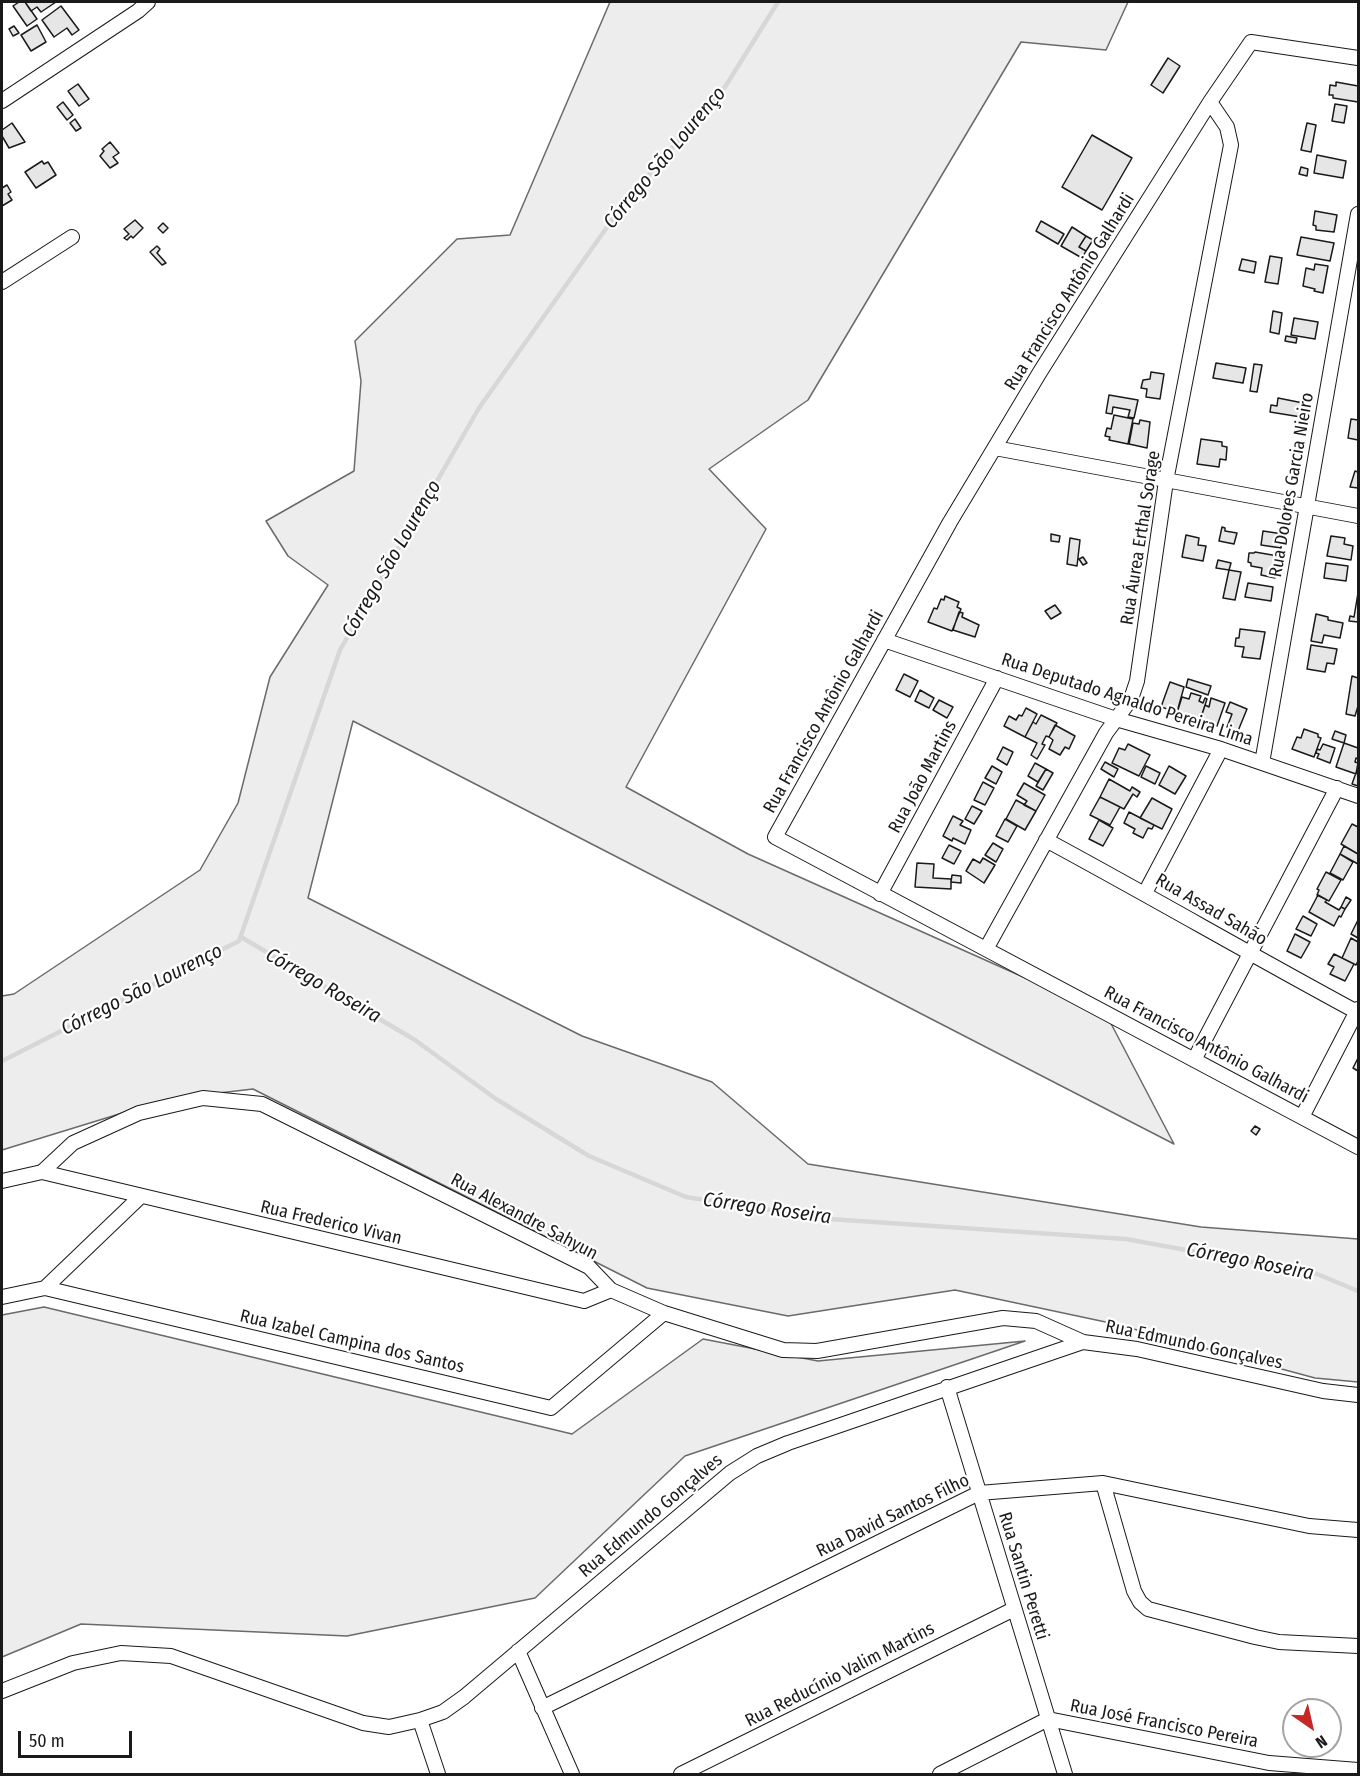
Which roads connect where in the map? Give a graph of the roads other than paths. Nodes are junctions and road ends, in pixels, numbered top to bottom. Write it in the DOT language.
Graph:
graph roads {
  1 [pos="148,2"];
  2 [pos="1359,58"];
  3 [pos="2,101"];
  4 [pos="1210,102"];
  5 [pos="1359,214"];
  6 [pos="72,237"];
  7 [pos="2,282"];
  8 [pos="995,448"];
  9 [pos="1166,481"];
  10 [pos="1307,507"];
  11 [pos="1359,516"];
  12 [pos="884,640"];
  13 [pos="997,678"];
  14 [pos="1116,719"];
  15 [pos="1221,749"];
  16 [pos="1262,763"];
  17 [pos="1337,788"];
  18 [pos="1359,796"];
  19 [pos="1046,840"];
  20 [pos="1145,893"];
  21 [pos="880,894"];
  22 [pos="986,949"];
  23 [pos="1250,954"];
  24 [pos="1358,1010"];
  25 [pos="1194,1060"];
  26 [pos="1302,1117"];
  27 [pos="1359,1147"];
  28 [pos="42,1172"];
  29 [pos="2,1181"];
  30 [pos="140,1197"];
  31 [pos="45,1288"];
  32 [pos="611,1290"];
  33 [pos="2,1297"];
  34 [pos="664,1313"];
  35 [pos="1083,1342"];
  36 [pos="947,1387"];
  37 [pos="1359,1395"];
  38 [pos="1103,1483"];
  39 [pos="980,1492"];
  40 [pos="1359,1530"];
  41 [pos="1014,1609"];
  42 [pos="1359,1646"];
  43 [pos="518,1651"];
  44 [pos="2,1691"];
  45 [pos="542,1708"];
  46 [pos="1048,1719"];
  47 [pos="420,1720"];
  48 [pos="1359,1770"];
  49 [pos="438,1774"];
  50 [pos="572,1774"];
  51 [pos="681,1774"];
  52 [pos="940,1774"];
  53 [pos="1065,1774"];
  1 -- 3 [label="street"];
  2 -- 4 [label="street, Rua Francisco Antônio Galhardi"];
  4 -- 8 [label="street, Rua Francisco Antônio Galhardi"];
  4 -- 9 [label="street, Rua Áurea Erthal Sorage"];
  5 -- 10 [label="street, Rua Dolores Garcia Nieiro"];
  6 -- 7 [label="street"];
  8 -- 9 [label="street"];
  8 -- 12 [label="street, Rua Francisco Antônio Galhardi"];
  9 -- 10 [label="street"];
  9 -- 14 [label="street, Rua Áurea Erthal Sorage"];
  10 -- 11 [label="street"];
  10 -- 16 [label="street, Rua Dolores Garcia Nieiro"];
  12 -- 13 [label="street, Rua Deputado Agnaldo Pereira Lima"];
  12 -- 21 [label="street, Rua Francisco Antônio Galhardi"];
  13 -- 14 [label="street, Rua Deputado Agnaldo Pereira Lima"];
  13 -- 21 [label="street, Rua João Martins"];
  14 -- 15 [label="street, Rua Deputado Agnaldo Pereira Lima"];
  14 -- 19 [label="street, Rua Áurea Erthal Sorage"];
  15 -- 16 [label="street, Rua Deputado Agnaldo Pereira Lima"];
  15 -- 20 [label="street"];
  16 -- 17 [label="street, Rua Deputado Agnaldo Pereira Lima"];
  17 -- 18 [label="street, Rua Deputado Agnaldo Pereira Lima"];
  17 -- 23 [label="street"];
  19 -- 20 [label="street, Rua Assad Sahão"];
  19 -- 22 [label="street, Rua Áurea Erthal Sorage"];
  20 -- 23 [label="street, Rua Assad Sahão"];
  21 -- 22 [label="street, Rua Francisco Antônio Galhardi"];
  22 -- 25 [label="street, Rua Francisco Antônio Galhardi"];
  23 -- 24 [label="street, Rua Assad Sahão"];
  23 -- 25 [label="street"];
  24 -- 26 [label="street"];
  25 -- 26 [label="street, Rua Francisco Antônio Galhardi"];
  26 -- 27 [label="street, Rua Francisco Antônio Galhardi"];
  28 -- 29 [label="street"];
  28 -- 30 [label="street, Rua Frederico Vivan"];
  28 -- 32 [label="street, Rua Alexandre Sahyun"];
  30 -- 31 [label="street"];
  30 -- 32 [label="street, Rua Frederico Vivan"];
  31 -- 33 [label="street, Rua Izabel Campina dos Santos"];
  31 -- 34 [label="street, Rua Izabel Campina dos Santos"];
  32 -- 34 [label="street, Rua Alexandre Sahyun"];
  34 -- 35 [label="street, Rua Alexandre Sahyun"];
  35 -- 36 [label="street, Rua Edmundo Gonçalves"];
  35 -- 37 [label="street, Rua Edmundo Gonçalves"];
  36 -- 39 [label="street, Rua Santin Peretti"];
  36 -- 43 [label="street, Rua Edmundo Gonçalves"];
  38 -- 39 [label="street, Rua David Santos Filho"];
  38 -- 40 [label="street, Rua David Santos Filho"];
  38 -- 42 [label="street"];
  39 -- 41 [label="street, Rua Santin Peretti"];
  39 -- 45 [label="street, Rua David Santos Filho"];
  41 -- 46 [label="street, Rua Santin Peretti"];
  41 -- 51 [label="street, Rua Reducínio Valim Martins"];
  43 -- 45 [label="street"];
  43 -- 47 [label="street, Rua Edmundo Gonçalves"];
  44 -- 47 [label="street, Rua Edmundo Gonçalves"];
  45 -- 50 [label="street"];
  46 -- 48 [label="street, Rua José Francisco Pereira"];
  46 -- 52 [label="street, Rua José Francisco Pereira"];
  46 -- 53 [label="street, Rua Santin Peretti"];
  47 -- 49 [label="street"];
}
